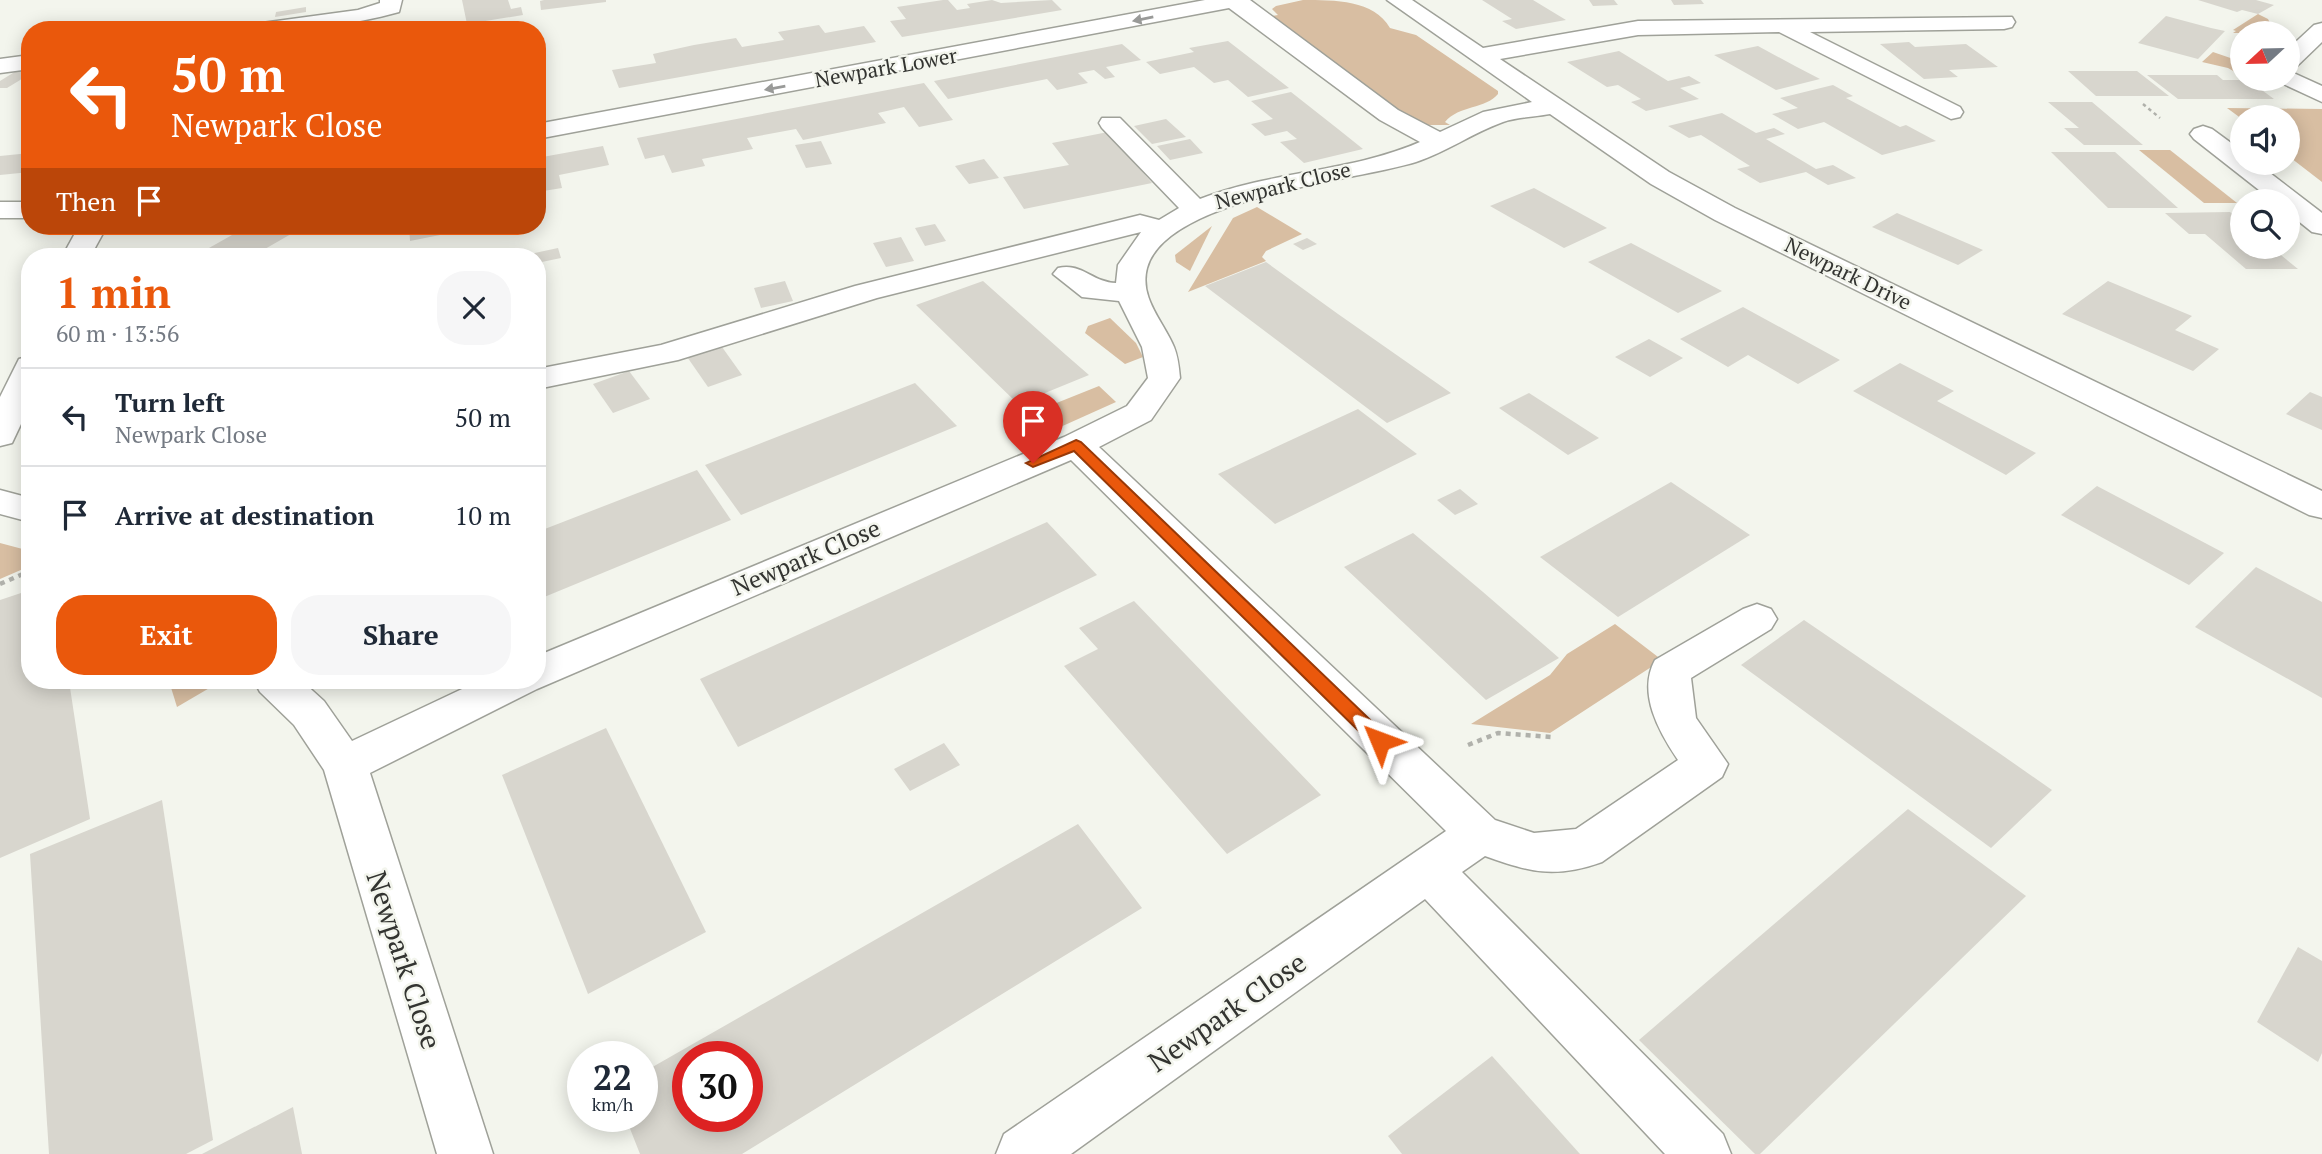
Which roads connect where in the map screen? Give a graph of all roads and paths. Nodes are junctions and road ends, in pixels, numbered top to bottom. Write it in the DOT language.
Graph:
graph roads {
  1 [pos="391,0"];
  2 [pos="1235,0"];
  3 [pos="1398,0"];
  4 [pos="325,21"];
  5 [pos="2004,22"];
  6 [pos="1783,27"];
  7 [pos="2322,30"];
  8 [pos="2300,51"];
  9 [pos="1481,55"];
  10 [pos="21,62"];
  11 [pos="0,66"];
  12 [pos="2300,84"];
  13 [pos="2322,95"];
  14 [pos="2143,104"];
  15 [pos="1556,106"];
  16 [pos="2148,108"];
  17 [pos="1951,112"];
  18 [pos="1111,122"];
  19 [pos="546,130"];
  20 [pos="2230,134"];
  21 [pos="1442,143"];
  22 [pos="2230,161"];
  23 [pos="2249,175"];
  24 [pos="1197,209"];
  25 [pos="0,210"];
  26 [pos="21,210"];
  27 [pos="2322,226"];
  28 [pos="1164,230"];
  29 [pos="1068,274"];
  30 [pos="1132,293"];
  31 [pos="546,377"];
  32 [pos="21,395"];
  33 [pos="13,420"];
  34 [pos="1076,445"];
  35 [pos="0,502"];
  36 [pos="2322,506"];
  37 [pos="21,508"];
  38 [pos="21,575"];
  39 [pos="0,584"];
  40 [pos="1757,619"];
  41 [pos="546,669"];
  42 [pos="284,689"];
  43 [pos="501,689"];
  44 [pos="1551,737"];
  45 [pos="345,765"];
  46 [pos="1419,778"];
  47 [pos="1479,834"];
  48 [pos="1429,871"];
  49 [pos="465,1154"];
  50 [pos="1024,1154"];
  51 [pos="1703,1154"];
  1 -- 4 [label="street"];
  2 -- 19 [label="street, Newpark Lower, one-way"];
  2 -- 21 [label="street, Newpark Lower"];
  3 -- 9 [label="street, Newpark Drive"];
  5 -- 6 [label="street"];
  6 -- 9 [label="street"];
  6 -- 17 [label="street"];
  7 -- 8 [label="street"];
  9 -- 15 [label="street, Newpark Drive"];
  10 -- 11 [label="street"];
  12 -- 13 [label="street"];
  14 -- 16 [label="path"];
  15 -- 21 [label="street, Newpark Close"];
  15 -- 36 [label="street, Newpark Drive"];
  18 -- 24 [label="street"];
  20 -- 22 [label="street"];
  21 -- 24 [label="street, Newpark Close"];
  23 -- 27 [label="street"];
  24 -- 28 [label="street, Newpark Close"];
  25 -- 26 [label="street"];
  28 -- 30 [label="street, Newpark Close"];
  28 -- 31 [label="street"];
  29 -- 30 [label="street"];
  30 -- 34 [label="street, Newpark Close"];
  32 -- 33 [label="street"];
  34 -- 41 [label="street, Newpark Close"];
  34 -- 46 [label="street"];
  35 -- 37 [label="street"];
  38 -- 39 [label="path"];
  40 -- 47 [label="street"];
  42 -- 45 [label="street, Newpark Close"];
  43 -- 45 [label="street"];
  44 -- 46 [label="path"];
  45 -- 49 [label="street, Newpark Close"];
  46 -- 47 [label="street"];
  47 -- 48 [label="street, Newpark Close"];
  48 -- 50 [label="street, Newpark Close"];
  48 -- 51 [label="street"];
}
